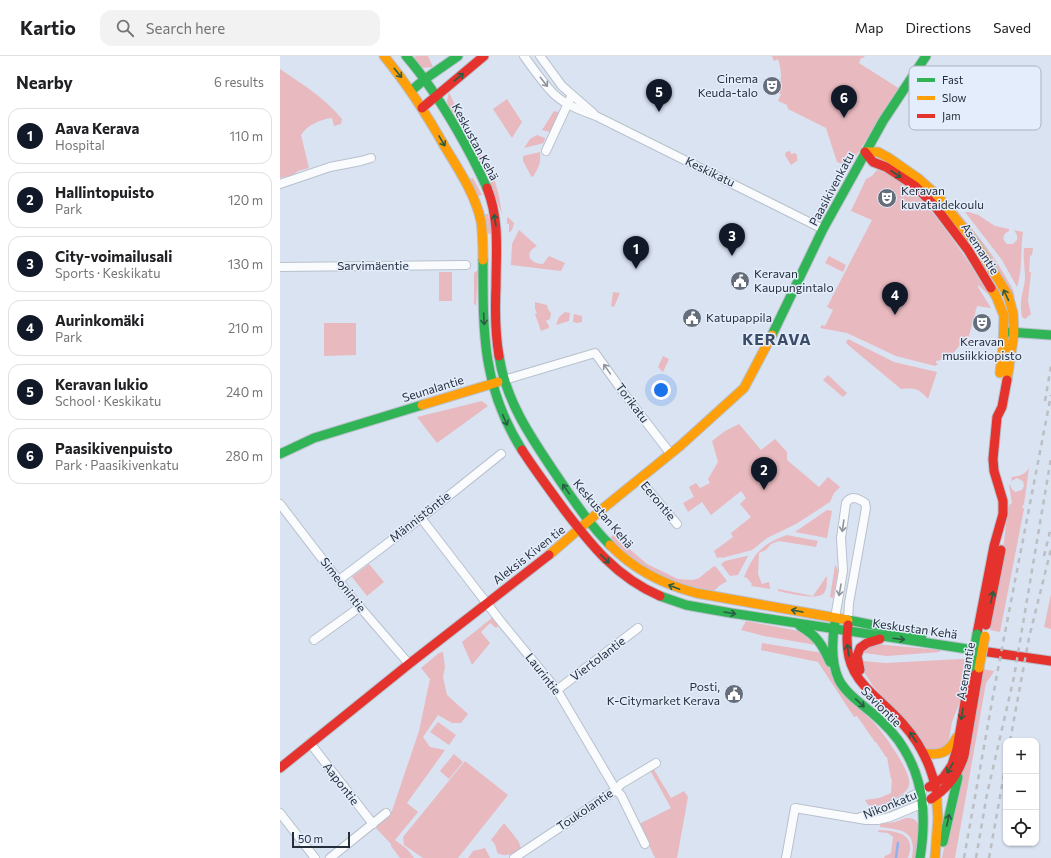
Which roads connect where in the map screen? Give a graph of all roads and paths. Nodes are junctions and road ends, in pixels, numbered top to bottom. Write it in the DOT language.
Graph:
graph roads {
  1 [pos="384,56"];
  2 [pos="406,56"];
  3 [pos="458,56"];
  4 [pos="484,56"];
  5 [pos="524,56"];
  6 [pos="540,56"];
  7 [pos="926,56"];
  8 [pos="919,66"];
  9 [pos="425,79"];
  10 [pos="909,82"];
  11 [pos="412,90"];
  12 [pos="571,94"];
  13 [pos="437,95"];
  14 [pos="568,104"];
  15 [pos="422,108"];
  16 [pos="596,116"];
  17 [pos="546,152"];
  18 [pos="865,152"];
  19 [pos="372,158"];
  20 [pos="280,184"];
  21 [pos="823,229"];
  22 [pos="466,265"];
  23 [pos="280,267"];
  24 [pos="1009,332"];
  25 [pos="1051,335"];
  26 [pos="770,339"];
  27 [pos="595,352"];
  28 [pos="504,380"];
  29 [pos="491,384"];
  30 [pos="670,453"];
  31 [pos="280,454"];
  32 [pos="501,454"];
  33 [pos="639,479"];
  34 [pos="280,504"];
  35 [pos="421,518"];
  36 [pos="590,521"];
  37 [pos="677,524"];
  38 [pos="580,530"];
  39 [pos="339,580"];
  40 [pos="487,604"];
  41 [pos="360,607"];
  42 [pos="835,618"];
  43 [pos="848,620"];
  44 [pos="791,622"];
  45 [pos="638,628"];
  46 [pos="834,629"];
  47 [pos="847,631"];
  48 [pos="885,637"];
  49 [pos="314,640"];
  50 [pos="965,648"];
  51 [pos="1051,661"];
  52 [pos="409,664"];
  53 [pos="975,668"];
  54 [pos="839,678"];
  55 [pos="557,690"];
  56 [pos="869,691"];
  57 [pos="959,733"];
  58 [pos="310,743"];
  59 [pos="923,753"];
  60 [pos="656,763"];
  61 [pos="280,768"];
  62 [pos="960,770"];
  63 [pos="935,784"];
  64 [pos="616,790"];
  65 [pos="922,792"];
  66 [pos="937,796"];
  67 [pos="924,803"];
  68 [pos="280,813"];
  69 [pos="386,813"];
  70 [pos="858,818"];
  71 [pos="373,824"];
  72 [pos="645,844"];
  73 [pos="315,858"];
  74 [pos="330,858"];
  75 [pos="514,858"];
  76 [pos="786,858"];
  77 [pos="920,858"];
  78 [pos="935,858"];
  79 [pos="938,858"];
  1 -- 11 [label="main road, Keskustan Kehä, one-way"];
  2 -- 9 [label="main road, Keskustan Kehä"];
  3 -- 9 [label="main road"];
  13 -- 4 [label="main road, one-way"];
  5 -- 14 [label="street, Keskikatu, one-way"];
  6 -- 12 [label="street, Keskikatu"];
  7 -- 8 [label="main road, Paasikivenkatu"];
  9 -- 11 [label="main road"];
  9 -- 13 [label="main road, Keskustan Kehä"];
  10 -- 18 [label="main road, Paasikivenkatu"];
  11 -- 15 [label="main road, Keskustan Kehä"];
  12 -- 14 [label="street"];
  12 -- 16 [label="street, Keskikatu"];
  13 -- 15 [label="main road"];
  28 -- 13 [label="main road, Keskustan Kehä, one-way"];
  14 -- 16 [label="street, Keskikatu"];
  14 -- 17 [label="street"];
  15 -- 29 [label="main road, Keskustan Kehä, one-way"];
  16 -- 21 [label="street, Keskikatu"];
  18 -- 21 [label="main road, Paasikivenkatu"];
  18 -- 24 [label="main road, Asemantie"];
  19 -- 20 [label="street"];
  21 -- 26 [label="main road, Paasikivenkatu"];
  22 -- 23 [label="street, Sarvimäentie"];
  24 -- 25 [label="main road"];
  24 -- 53 [label="main road, Asemantie, bridge"];
  26 -- 30 [label="main road, Aleksis Kiven tie"];
  27 -- 28 [label="street, Seunalantie"];
  30 -- 27 [label="street, Torikatu, one-way"];
  28 -- 29 [label="main road, Seunalantie"];
  36 -- 28 [label="main road, Keskustan Kehä, one-way"];
  29 -- 31 [label="main road, Seunalantie"];
  29 -- 38 [label="main road, Keskustan Kehä, one-way"];
  30 -- 33 [label="main road, Aleksis Kiven tie"];
  32 -- 35 [label="street, Männistöntie"];
  33 -- 36 [label="main road, Aleksis Kiven tie"];
  33 -- 37 [label="street, Eerontie"];
  34 -- 39 [label="street, Simeonintie"];
  35 -- 39 [label="street, Männistöntie"];
  35 -- 40 [label="street, Laurintie"];
  36 -- 38 [label="main road, Aleksis Kiven tie"];
  42 -- 36 [label="main road, Keskustan Kehä, one-way"];
  38 -- 40 [label="main road, Aleksis Kiven tie"];
  38 -- 44 [label="main road, Keskustan Kehä, one-way"];
  39 -- 41 [label="street, Simeonintie"];
  40 -- 52 [label="main road, Aleksis Kiven tie"];
  40 -- 55 [label="street, Laurintie"];
  41 -- 49 [label="street"];
  41 -- 52 [label="street, Simeonintie"];
  42 -- 43 [label="main road, Keskustan Kehä"];
  43 -- 42 [label="street, one-way"];
  42 -- 46 [label="main road, Saviontie"];
  43 -- 47 [label="main road, Saviontie"];
  43 -- 50 [label="main road, Keskustan Kehä"];
  44 -- 46 [label="main road, Keskustan Kehä"];
  44 -- 54 [label="main road"];
  45 -- 55 [label="street, Viertolantie"];
  46 -- 47 [label="main road, Keskustan Kehä"];
  46 -- 54 [label="main road, Saviontie"];
  47 -- 48 [label="main road, Keskustan Kehä"];
  56 -- 47 [label="main road, Saviontie, one-way"];
  48 -- 50 [label="main road, Keskustan Kehä, one-way"];
  48 -- 56 [label="main road"];
  50 -- 51 [label="main road"];
  52 -- 58 [label="main road, Aleksis Kiven tie"];
  53 -- 57 [label="main road, Asemantie, one-way"];
  53 -- 62 [label="main road, Asemantie"];
  54 -- 65 [label="main road, Saviontie, one-way"];
  55 -- 64 [label="street, Laurintie"];
  59 -- 56 [label="main road, Saviontie, one-way"];
  57 -- 59 [label="main road"];
  57 -- 63 [label="main road, Asemantie, one-way"];
  58 -- 61 [label="main road, Aleksis Kiven tie"];
  58 -- 71 [label="street, Aapontie"];
  59 -- 63 [label="main road, Saviontie"];
  60 -- 64 [label="street, Toukolantie"];
  62 -- 66 [label="main road, Asemantie"];
  79 -- 62 [label="main road, one-way"];
  63 -- 65 [label="main road, Asemantie"];
  63 -- 66 [label="main road, Saviontie"];
  64 -- 72 [label="street, Laurintie"];
  64 -- 75 [label="street, Toukolantie"];
  65 -- 67 [label="main road, Saviontie"];
  65 -- 70 [label="street, Nikonkatu"];
  66 -- 67 [label="main road, Asemantie"];
  66 -- 78 [label="main road, Saviontie"];
  67 -- 70 [label="street, Nikonkatu"];
  67 -- 77 [label="main road, Saviontie"];
  68 -- 73 [label="street"];
  69 -- 71 [label="street"];
  70 -- 76 [label="street, Nikonkatu"];
  71 -- 74 [label="street"];
}
